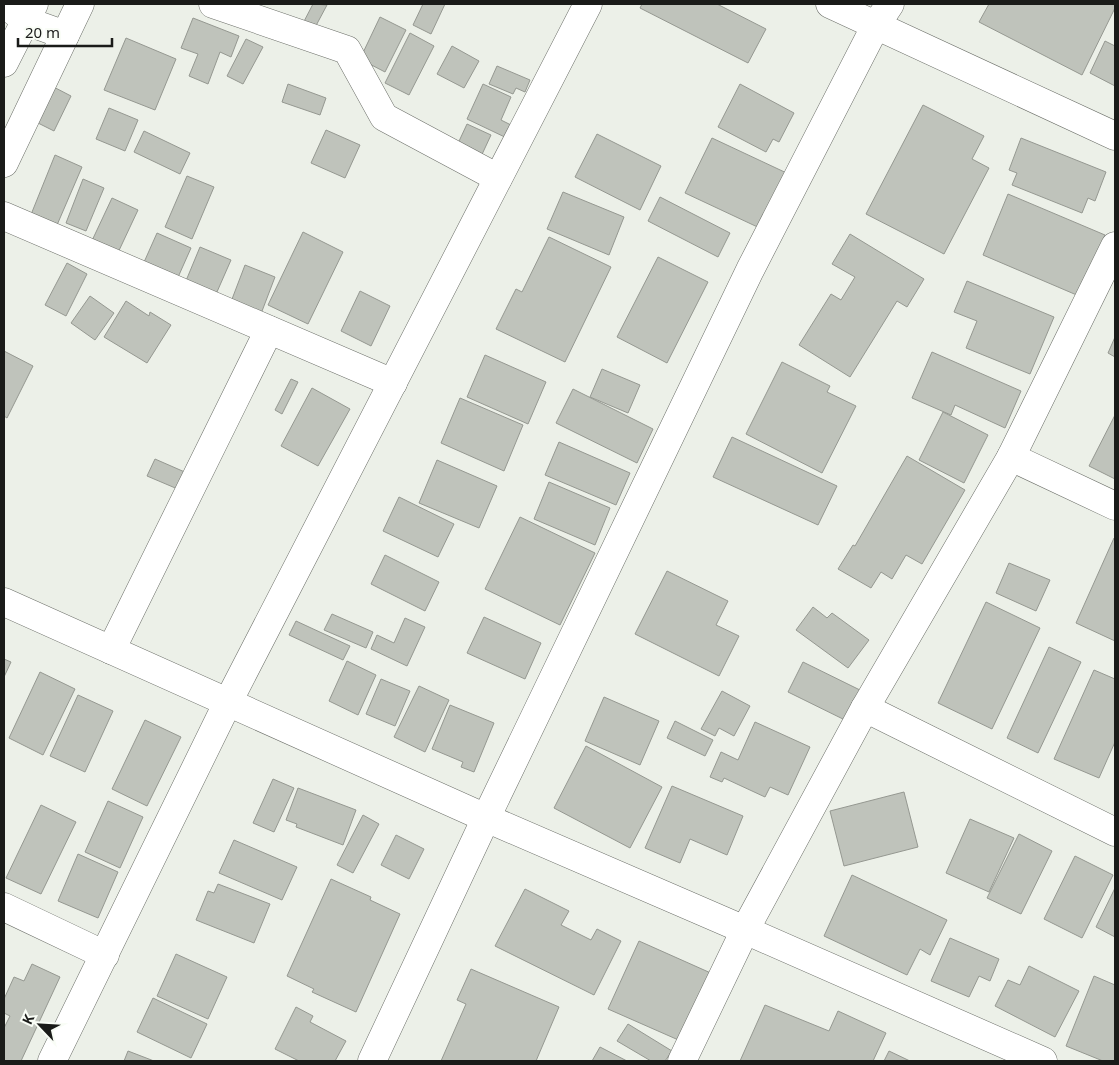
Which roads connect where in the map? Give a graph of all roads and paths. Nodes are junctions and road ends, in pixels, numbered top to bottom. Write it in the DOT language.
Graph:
graph roads {
  1 [pos="5,4"];
  2 [pos="80,4"];
  3 [pos="213,4"];
  4 [pos="588,4"];
  5 [pos="830,4"];
  6 [pos="30,12"];
  7 [pos="884,15"];
  8 [pos="65,35"];
  9 [pos="4,64"];
  10 [pos="1115,136"];
  11 [pos="4,163"];
  12 [pos="498,178"];
  13 [pos="4,216"];
  14 [pos="1113,258"];
  15 [pos="269,330"];
  16 [pos="393,383"];
  17 [pos="1011,457"];
  18 [pos="1115,506"];
  19 [pos="4,602"];
  20 [pos="111,650"];
  21 [pos="228,702"];
  22 [pos="865,708"];
  23 [pos="486,818"];
  24 [pos="1115,832"];
  25 [pos="4,907"];
  26 [pos="745,930"];
  27 [pos="105,954"];
  28 [pos="52,1061"];
  29 [pos="372,1061"];
  30 [pos="682,1061"];
  31 [pos="1043,1061"];
  1 -- 6 [label="street"];
  2 -- 8 [label="street"];
  3 -- 12 [label="street"];
  4 -- 12 [label="street"];
  5 -- 7 [label="street"];
  6 -- 8 [label="street"];
  6 -- 9 [label="street"];
  7 -- 10 [label="street"];
  7 -- 23 [label="street"];
  8 -- 11 [label="street"];
  12 -- 16 [label="street"];
  13 -- 15 [label="street"];
  14 -- 17 [label="street"];
  15 -- 16 [label="street"];
  15 -- 20 [label="street"];
  16 -- 21 [label="street"];
  17 -- 18 [label="street"];
  17 -- 22 [label="street"];
  19 -- 20 [label="street"];
  20 -- 21 [label="street"];
  21 -- 23 [label="street"];
  21 -- 27 [label="street"];
  22 -- 24 [label="street"];
  22 -- 26 [label="street"];
  23 -- 26 [label="street"];
  23 -- 29 [label="street"];
  25 -- 27 [label="street"];
  26 -- 30 [label="street"];
  26 -- 31 [label="street"];
  27 -- 28 [label="street"];
}
